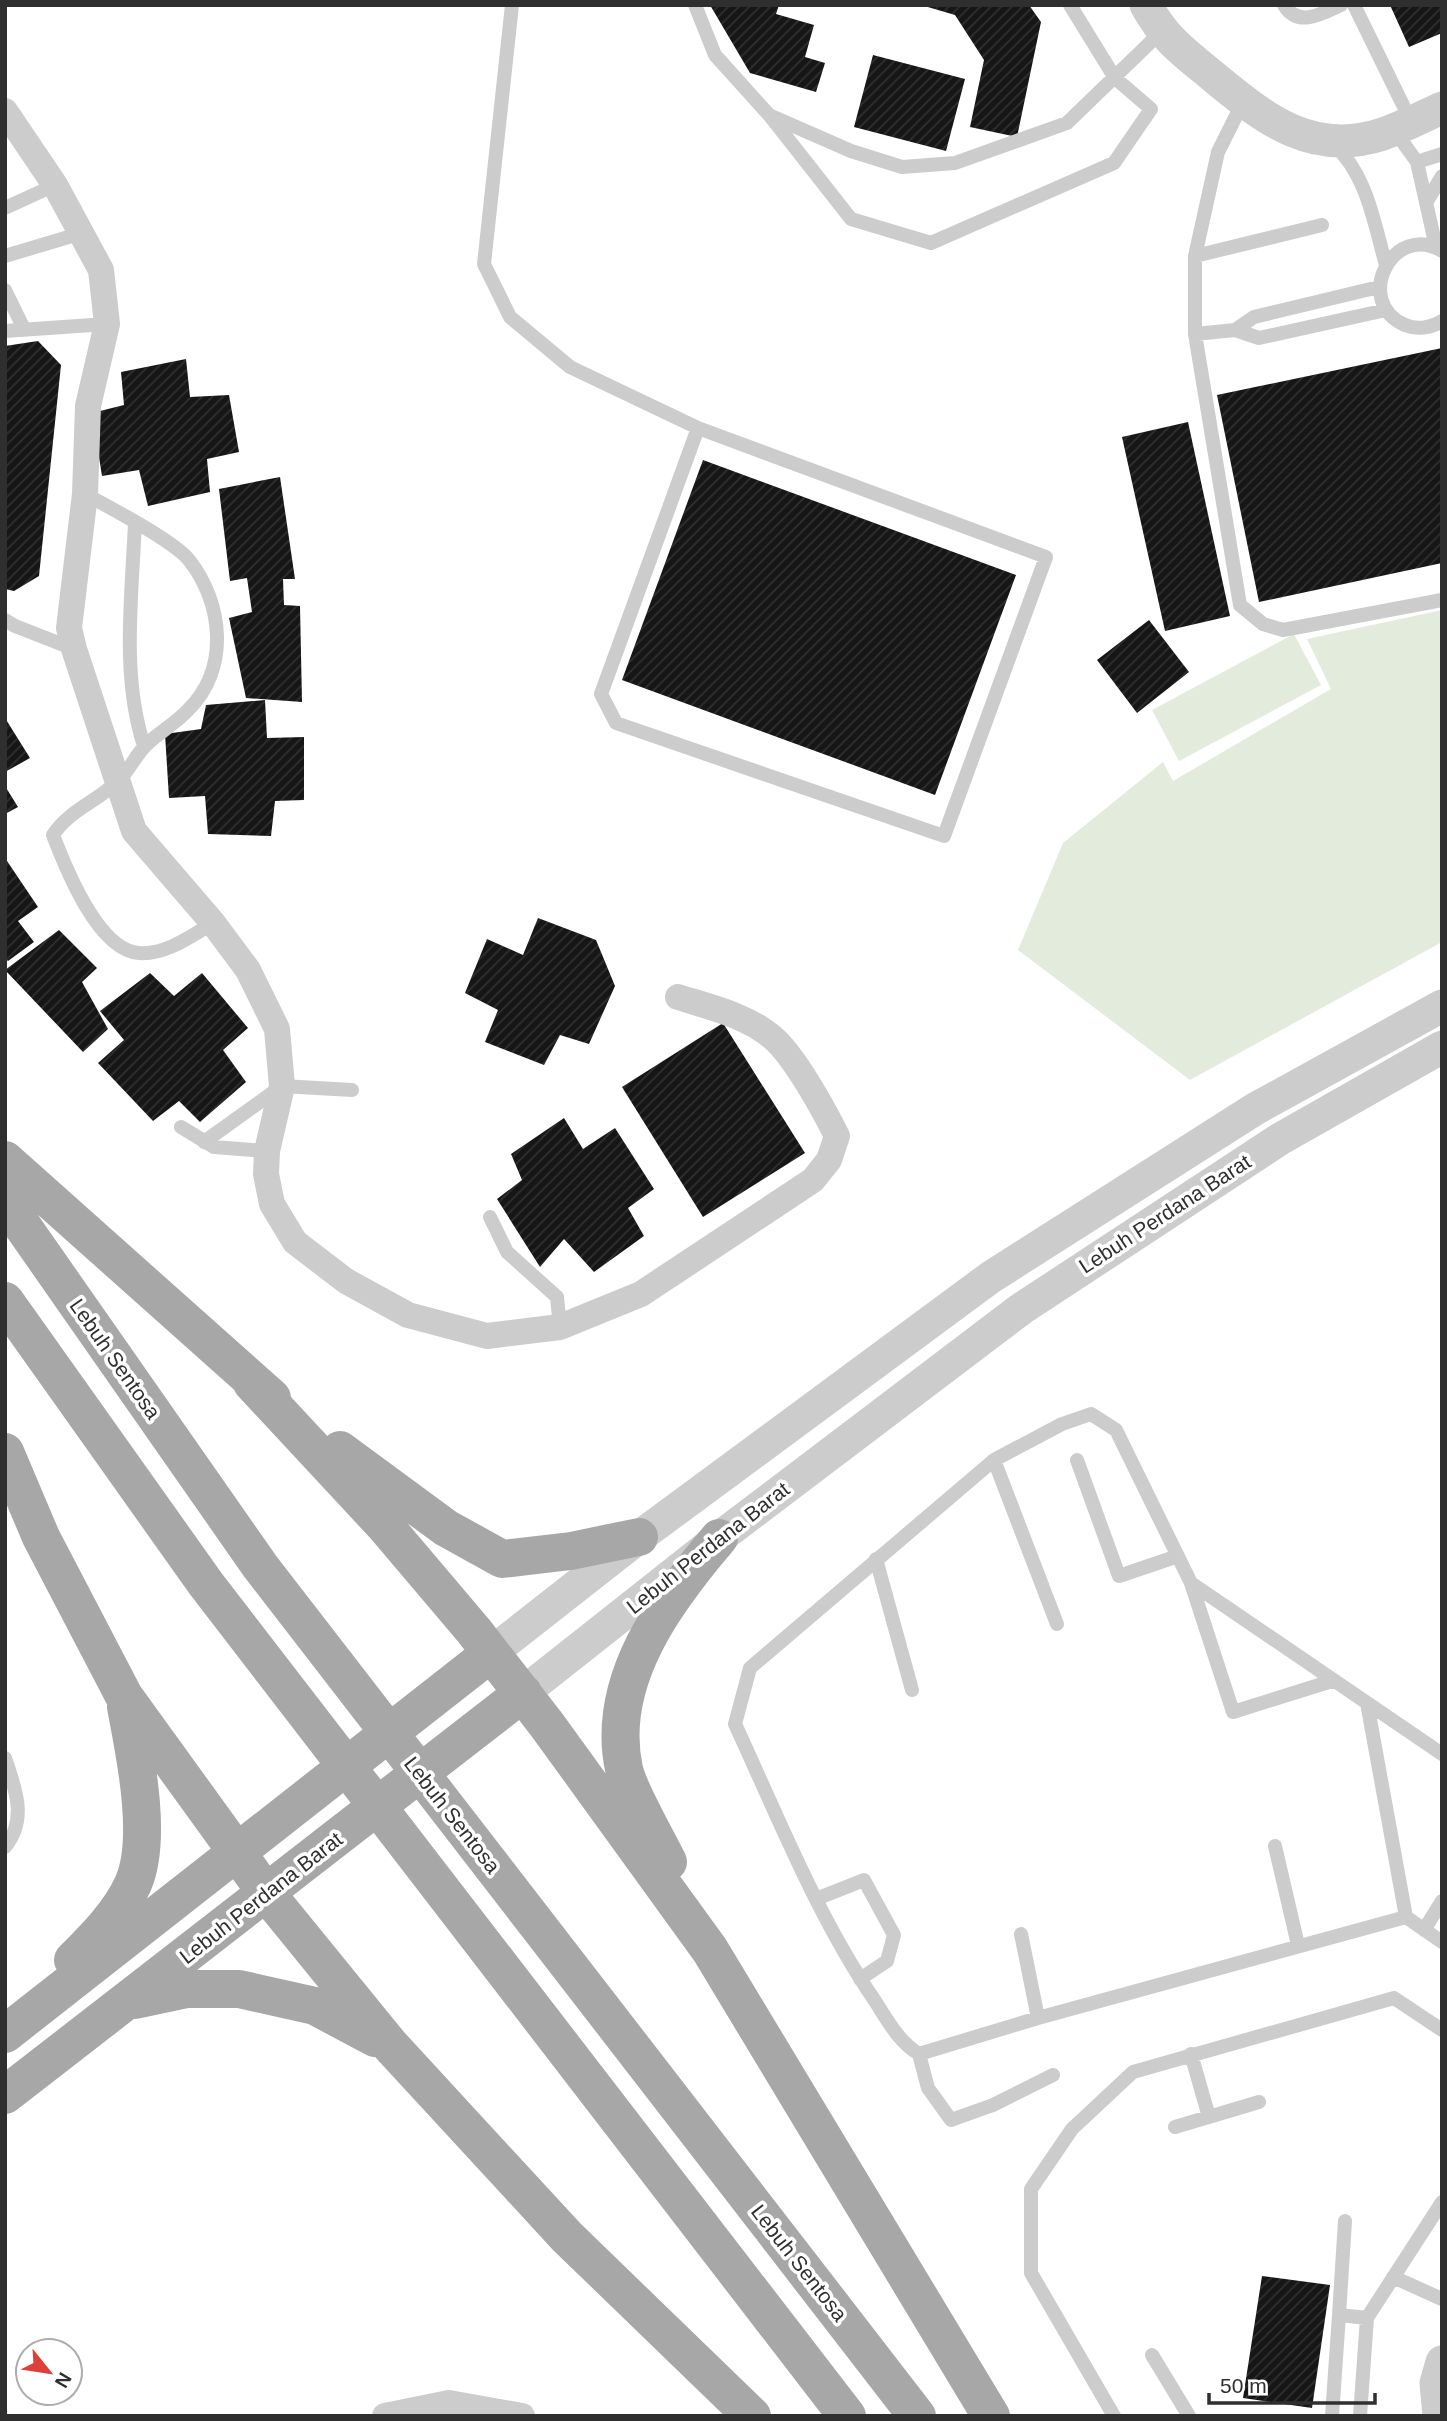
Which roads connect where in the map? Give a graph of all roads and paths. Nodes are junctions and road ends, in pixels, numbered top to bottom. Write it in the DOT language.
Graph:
graph roads {
  1 [pos="512,5"];
  2 [pos="695,5"];
  3 [pos="1070,5"];
  4 [pos="1284,5"];
  5 [pos="1341,5"];
  6 [pos="1354,5"];
  7 [pos="1153,19"];
  8 [pos="1115,78"];
  9 [pos="1442,88"];
  10 [pos="1442,108"];
  11 [pos="1257,109"];
  12 [pos="5,111"];
  13 [pos="770,116"];
  14 [pos="1398,117"];
  15 [pos="1329,139"];
  16 [pos="1442,154"];
  17 [pos="1417,162"];
  18 [pos="1442,176"];
  19 [pos="54,185"];
  20 [pos="1442,198"];
  21 [pos="1426,203"];
  22 [pos="5,208"];
  23 [pos="1322,226"];
  24 [pos="82,233"];
  25 [pos="1439,249"];
  26 [pos="5,256"];
  27 [pos="1195,256"];
  28 [pos="1386,265"];
  29 [pos="1379,288"];
  30 [pos="5,290"];
  31 [pos="1386,310"];
  32 [pos="1442,321"];
  33 [pos="107,324"];
  34 [pos="24,329"];
  35 [pos="1235,330"];
  36 [pos="5,331"];
  37 [pos="1195,334"];
  38 [pos="698,428"];
  39 [pos="85,494"];
  40 [pos="135,522"];
  41 [pos="1442,600"];
  42 [pos="5,620"];
  43 [pos="74,649"];
  44 [pos="144,746"];
  45 [pos="116,783"];
  46 [pos="213,923"];
  47 [pos="678,997"];
  48 [pos="1442,1006"];
  49 [pos="1442,1047"];
  50 [pos="1442,1063"];
  51 [pos="1409,1065"];
  52 [pos="282,1086"];
  53 [pos="352,1090"];
  54 [pos="181,1127"];
  55 [pos="204,1142"];
  56 [pos="267,1151"];
  57 [pos="5,1160"];
  58 [pos="5,1201"];
  59 [pos="490,1217"];
  60 [pos="5,1301"];
  61 [pos="560,1327"];
  62 [pos="252,1383"];
  63 [pos="5,1452"];
  64 [pos="1077,1460"];
  65 [pos="993,1461"];
  66 [pos="639,1537"];
  67 [pos="719,1538"];
  68 [pos="1178,1556"];
  69 [pos="876,1559"];
  70 [pos="1191,1583"];
  71 [pos="1057,1624"];
  72 [pos="480,1662"];
  73 [pos="1332,1681"];
  74 [pos="912,1690"];
  75 [pos="124,1696"];
  76 [pos="511,1702"];
  77 [pos="1367,1703"];
  78 [pos="1442,1754"];
  79 [pos="5,1758"];
  80 [pos="1275,1846"];
  81 [pos="5,1847"];
  82 [pos="237,1854"];
  83 [pos="267,1894"];
  84 [pos="816,1899"];
  85 [pos="1442,1901"];
  86 [pos="1405,1917"];
  87 [pos="1424,1930"];
  88 [pos="1021,1934"];
  89 [pos="1442,1942"];
  90 [pos="1298,1945"];
  91 [pos="710,1950"];
  92 [pos="860,1979"];
  93 [pos="127,2002"];
  94 [pos="1038,2018"];
  95 [pos="5,2029"];
  96 [pos="1442,2030"];
  97 [pos="5,2034"];
  98 [pos="390,2045"];
  99 [pos="919,2054"];
  100 [pos="1191,2054"];
  101 [pos="1053,2075"];
  102 [pos="5,2095"];
  103 [pos="1259,2102"];
  104 [pos="1209,2117"];
  105 [pos="1175,2127"];
  106 [pos="1442,2202"];
  107 [pos="1345,2221"];
  108 [pos="1393,2277"];
  109 [pos="1442,2299"];
  110 [pos="1339,2315"];
  111 [pos="1367,2318"];
  112 [pos="1152,2355"];
  113 [pos="1442,2362"];
  114 [pos="385,2416"];
  115 [pos="522,2416"];
  116 [pos="752,2416"];
  117 [pos="848,2416"];
  118 [pos="917,2416"];
  119 [pos="991,2416"];
  120 [pos="1114,2416"];
  121 [pos="1189,2416"];
  122 [pos="1332,2416"];
  123 [pos="1360,2416"];
  124 [pos="1439,2416"];
  1 -- 38 [label="lane"];
  2 -- 13 [label="lane"];
  3 -- 8 [label="lane"];
  4 -- 5 [label="lane"];
  6 -- 14 [label="lane"];
  7 -- 8 [label="lane"];
  7 -- 11 [label="street"];
  8 -- 13 [label="lane"];
  8 -- 13 [label="lane"];
  9 -- 14 [label="street"];
  10 -- 14 [label="street"];
  11 -- 14 [label="street"];
  11 -- 15 [label="street"];
  11 -- 27 [label="lane"];
  12 -- 19 [label="street"];
  14 -- 15 [label="street"];
  14 -- 17 [label="lane"];
  15 -- 28 [label="lane"];
  16 -- 17 [label="lane"];
  17 -- 21 [label="lane"];
  18 -- 21 [label="lane"];
  19 -- 22 [label="lane"];
  19 -- 24 [label="street"];
  20 -- 21 [label="lane"];
  21 -- 25 [label="lane"];
  23 -- 27 [label="lane"];
  24 -- 26 [label="lane"];
  24 -- 33 [label="street"];
  25 -- 28 [label="lane"];
  27 -- 37 [label="lane"];
  28 -- 29 [label="lane"];
  29 -- 31 [label="lane"];
  29 -- 35 [label="lane"];
  30 -- 34 [label="lane"];
  31 -- 32 [label="lane"];
  31 -- 35 [label="lane"];
  33 -- 34 [label="lane"];
  33 -- 39 [label="street"];
  34 -- 36 [label="lane"];
  35 -- 37 [label="lane"];
  37 -- 41 [label="lane"];
  38 -- 38 [label="lane"];
  39 -- 40 [label="lane"];
  39 -- 43 [label="street"];
  40 -- 44 [label="lane"];
  40 -- 44 [label="lane"];
  42 -- 43 [label="lane"];
  43 -- 45 [label="street"];
  44 -- 45 [label="lane"];
  45 -- 46 [label="street"];
  45 -- 46 [label="lane"];
  46 -- 52 [label="street"];
  47 -- 61 [label="street"];
  48 -- 66 [label="street, Lebuh Perdana Barat"];
  49 -- 51 [label="street, Lebuh Perdana Barat"];
  50 -- 51 [label="street"];
  51 -- 67 [label="street, Lebuh Perdana Barat"];
  52 -- 53 [label="lane"];
  52 -- 55 [label="lane"];
  52 -- 56 [label="street"];
  54 -- 55 [label="lane"];
  55 -- 56 [label="lane"];
  56 -- 61 [label="street"];
  57 -- 62 [label="main road"];
  58 -- 118 [label="main road, Lebuh Sentosa"];
  59 -- 61 [label="lane"];
  60 -- 117 [label="main road"];
  62 -- 66 [label="main road"];
  62 -- 72 [label="main road"];
  63 -- 75 [label="main road"];
  64 -- 68 [label="lane"];
  65 -- 68 [label="lane"];
  65 -- 69 [label="lane"];
  65 -- 71 [label="lane"];
  66 -- 72 [label="street, Lebuh Perdana Barat"];
  67 -- 76 [label="street, Lebuh Perdana Barat"];
  67 -- 91 [label="main road"];
  68 -- 70 [label="lane"];
  69 -- 74 [label="lane"];
  69 -- 84 [label="lane"];
  70 -- 73 [label="lane"];
  70 -- 73 [label="lane"];
  72 -- 76 [label="main road"];
  72 -- 82 [label="main road, Lebuh Perdana Barat"];
  73 -- 77 [label="lane"];
  75 -- 82 [label="main road"];
  75 -- 95 [label="main road"];
  76 -- 83 [label="main road, Lebuh Perdana Barat"];
  76 -- 91 [label="main road"];
  77 -- 78 [label="lane"];
  77 -- 86 [label="lane"];
  79 -- 81 [label="lane"];
  80 -- 90 [label="lane"];
  82 -- 83 [label="main road"];
  82 -- 97 [label="main road, Lebuh Perdana Barat"];
  83 -- 93 [label="main road, Lebuh Perdana Barat"];
  83 -- 98 [label="main road"];
  84 -- 92 [label="lane"];
  84 -- 92 [label="lane"];
  85 -- 87 [label="lane"];
  86 -- 87 [label="lane"];
  86 -- 90 [label="lane"];
  87 -- 89 [label="lane"];
  88 -- 94 [label="lane"];
  90 -- 94 [label="lane"];
  91 -- 119 [label="main road"];
  92 -- 99 [label="lane"];
  93 -- 98 [label="main road"];
  93 -- 102 [label="main road, Lebuh Perdana Barat"];
  94 -- 99 [label="lane"];
  96 -- 100 [label="lane"];
  98 -- 116 [label="main road"];
  99 -- 101 [label="lane"];
  100 -- 104 [label="lane"];
  100 -- 120 [label="lane"];
  103 -- 104 [label="lane"];
  104 -- 105 [label="lane"];
  106 -- 108 [label="lane"];
  107 -- 110 [label="lane"];
  108 -- 109 [label="lane"];
  108 -- 111 [label="lane"];
  110 -- 111 [label="lane"];
  110 -- 122 [label="lane"];
  111 -- 123 [label="lane"];
  112 -- 121 [label="lane"];
  113 -- 124 [label="street"];
  114 -- 115 [label="street"];
}
